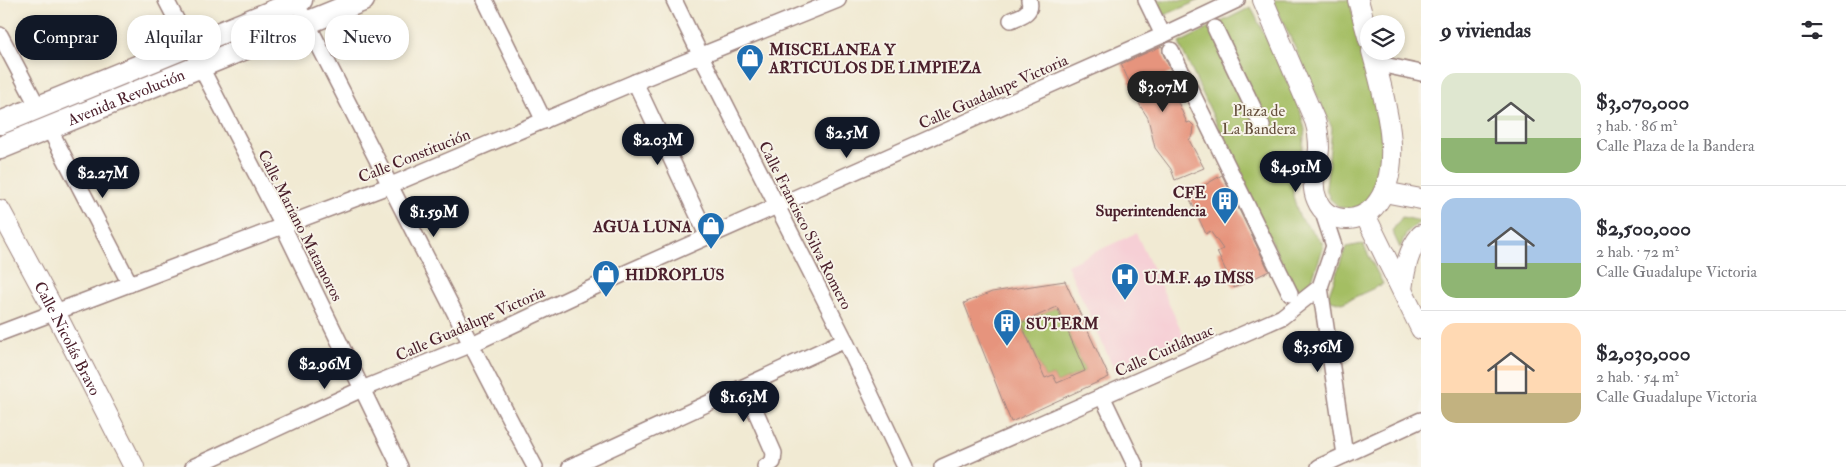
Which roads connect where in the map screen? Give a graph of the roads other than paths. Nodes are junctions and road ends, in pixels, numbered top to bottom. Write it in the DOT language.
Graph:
graph roads {
  1 [pos="166,0"];
  2 [pos="363,0"];
  3 [pos="485,0"];
  4 [pos="674,0"];
  5 [pos="838,0"];
  6 [pos="1029,0"];
  7 [pos="1146,0"];
  8 [pos="1237,0"];
  9 [pos="1263,0"];
  10 [pos="1358,0"];
  11 [pos="298,1"];
  12 [pos="174,15"];
  13 [pos="304,15"];
  14 [pos="1362,15"];
  15 [pos="315,20"];
  16 [pos="1011,20"];
  17 [pos="1215,28"];
  18 [pos="221,33"];
  19 [pos="0,35"];
  20 [pos="1163,35"];
  21 [pos="315,38"];
  22 [pos="1171,50"];
  23 [pos="231,55"];
  24 [pos="701,56"];
  25 [pos="155,60"];
  26 [pos="197,60"];
  27 [pos="1374,60"];
  28 [pos="1382,60"];
  29 [pos="201,67"];
  30 [pos="1421,73"];
  31 [pos="635,82"];
  32 [pos="38,107"];
  33 [pos="544,121"];
  34 [pos="0,123"];
  35 [pos="1262,126"];
  36 [pos="49,128"];
  37 [pos="0,148"];
  38 [pos="391,185"];
  39 [pos="1384,192"];
  40 [pos="1421,199"];
  41 [pos="777,206"];
  42 [pos="0,210"];
  43 [pos="1322,210"];
  44 [pos="1365,215"];
  45 [pos="283,226"];
  46 [pos="1421,235"];
  47 [pos="708,237"];
  48 [pos="130,284"];
  49 [pos="1320,288"];
  50 [pos="1402,288"];
  51 [pos="1290,293"];
  52 [pos="55,312"];
  53 [pos="1421,329"];
  54 [pos="0,333"];
  55 [pos="846,340"];
  56 [pos="470,344"];
  57 [pos="745,387"];
  58 [pos="362,390"];
  59 [pos="1102,396"];
  60 [pos="1421,420"];
  61 [pos="1345,455"];
  62 [pos="134,467"];
  63 [pos="193,467"];
  64 [pos="400,467"];
  65 [pos="535,467"];
  66 [pos="570,467"];
  67 [pos="765,467"];
  68 [pos="905,467"];
  69 [pos="942,467"];
  70 [pos="1136,467"];
  71 [pos="1319,467"];
  1 -- 12 [label="street, Calle Mariano Matamoros"];
  2 -- 15 [label="main road, Avenida Revolución"];
  3 -- 33 [label="street"];
  4 -- 24 [label="street, Calle Francisco Silva Romero"];
  5 -- 24 [label="street, Calle Constitución"];
  6 -- 16 [label="street"];
  7 -- 20 [label="street"];
  8 -- 20 [label="street, Calle Guadalupe Victoria"];
  9 -- 43 [label="main road"];
  10 -- 14 [label="main road"];
  11 -- 13 [label="street"];
  11 -- 18 [label="main road, Avenida Revolución"];
  17 -- 35 [label="street"];
  19 -- 32 [label="street"];
  20 -- 41 [label="street, Calle Guadalupe Victoria"];
  21 -- 38 [label="street"];
  22 -- 51 [label="street"];
  23 -- 29 [label="main road, Avenida Revolución"];
  24 -- 31 [label="street, Calle Constitución"];
  24 -- 41 [label="street, Calle Francisco Silva Romero"];
  25 -- 32 [label="main road, Avenida Revolución"];
  26 -- 29 [label="street, Calle Mariano Matamoros"];
  27 -- 39 [label="main road"];
  28 -- 30 [label="street"];
  29 -- 36 [label="main road, Avenida Revolución"];
  29 -- 45 [label="street, Calle Mariano Matamoros"];
  31 -- 33 [label="street, Calle Constitución"];
  31 -- 47 [label="street"];
  32 -- 34 [label="main road, Avenida Revolución"];
  33 -- 38 [label="street, Calle Constitución"];
  36 -- 37 [label="main road, Avenida Revolución"];
  36 -- 48 [label="street"];
  38 -- 45 [label="street, Calle Constitución"];
  38 -- 56 [label="street"];
  39 -- 40 [label="main road"];
  39 -- 44 [label="main road"];
  41 -- 47 [label="street, Calle Guadalupe Victoria"];
  41 -- 55 [label="street, Calle Francisco Silva Romero"];
  42 -- 52 [label="main road, Calle Nicolás Bravo"];
  43 -- 44 [label="main road"];
  43 -- 49 [label="street"];
  44 -- 50 [label="main road"];
  45 -- 48 [label="street, Calle Constitución"];
  45 -- 58 [label="street, Calle Mariano Matamoros"];
  46 -- 50 [label="main road"];
  47 -- 56 [label="street, Calle Guadalupe Victoria"];
  48 -- 52 [label="street, Calle Constitución"];
  49 -- 59 [label="street, Calle Cuitláhuac"];
  49 -- 61 [label="street"];
  50 -- 53 [label="main road"];
  52 -- 54 [label="street, Calle Constitución"];
  52 -- 62 [label="main road, Calle Nicolás Bravo"];
  55 -- 57 [label="street"];
  55 -- 68 [label="street, Calle Francisco Silva Romero"];
  56 -- 58 [label="street, Calle Guadalupe Victoria"];
  56 -- 65 [label="street"];
  57 -- 66 [label="street"];
  57 -- 67 [label="street"];
  58 -- 63 [label="street, Calle Guadalupe Victoria"];
  58 -- 64 [label="street, Calle Mariano Matamoros"];
  59 -- 69 [label="street, Calle Cuitláhuac"];
  59 -- 70 [label="street"];
  60 -- 61 [label="street"];
  61 -- 71 [label="street"];
}
